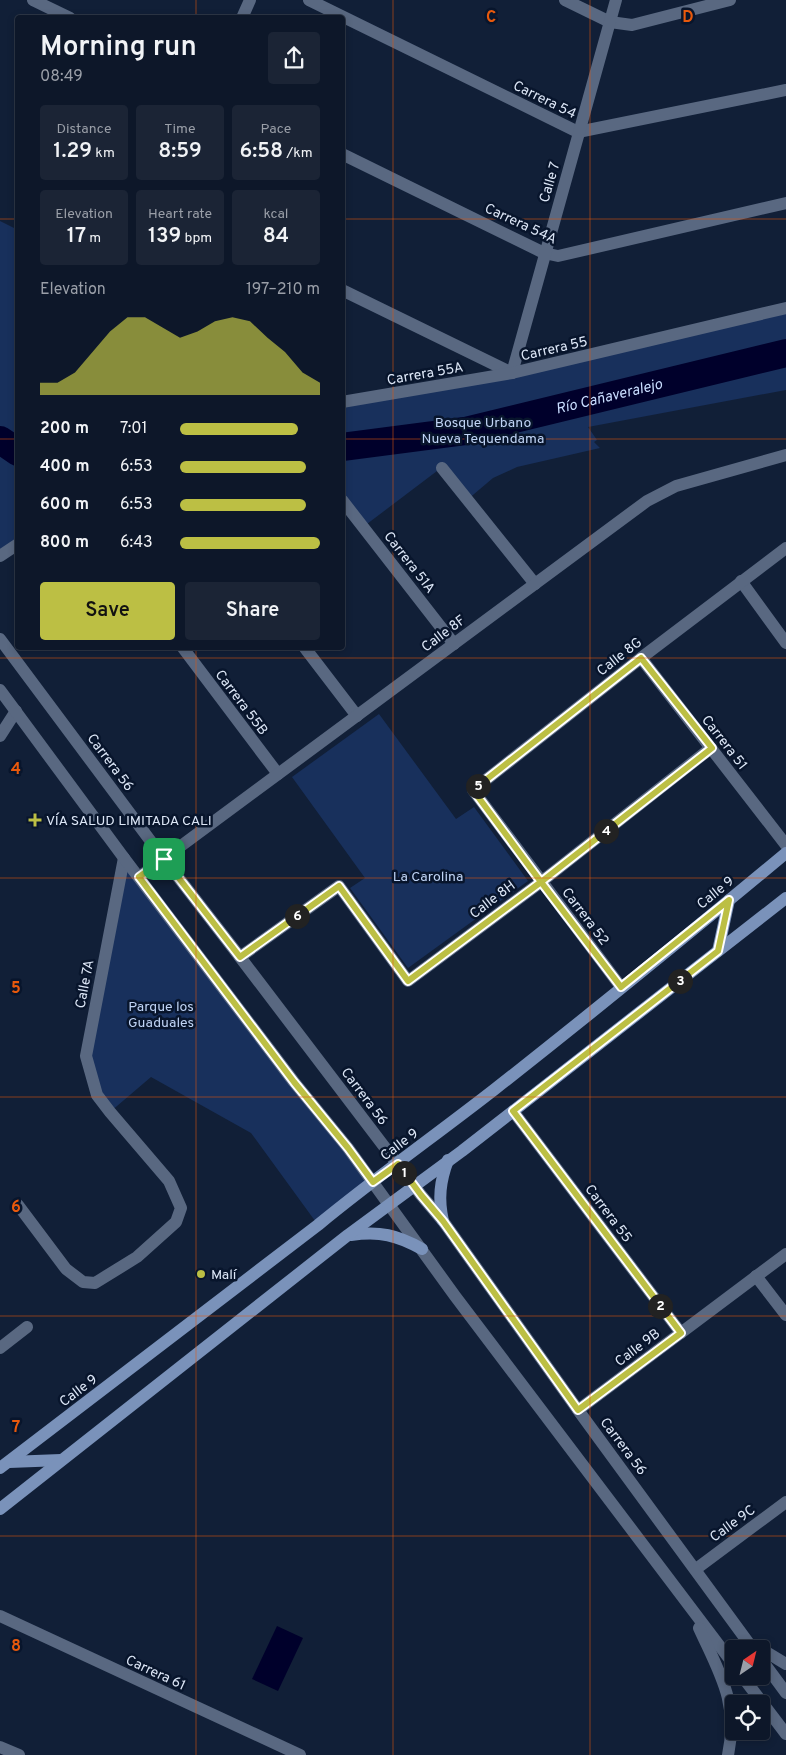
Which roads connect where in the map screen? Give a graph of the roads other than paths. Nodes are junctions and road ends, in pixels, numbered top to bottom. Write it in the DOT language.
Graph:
graph roads {
  1 [pos="33,0"];
  2 [pos="250,0"];
  3 [pos="309,0"];
  4 [pos="565,0"];
  5 [pos="616,0"];
  6 [pos="730,0"];
  7 [pos="64,15"];
  8 [pos="243,15"];
  9 [pos="340,15"];
  10 [pos="345,18"];
  11 [pos="610,22"];
  12 [pos="786,90"];
  13 [pos="578,132"];
  14 [pos="345,155"];
  15 [pos="786,203"];
  16 [pos="544,253"];
  17 [pos="345,291"];
  18 [pos="786,308"];
  19 [pos="512,373"];
  20 [pos="345,401"];
  21 [pos="786,455"];
  22 [pos="442,468"];
  23 [pos="345,504"];
  24 [pos="15,546"];
  25 [pos="786,548"];
  26 [pos="0,556"];
  27 [pos="742,581"];
  28 [pos="535,584"];
  29 [pos="0,639"];
  30 [pos="786,643"];
  31 [pos="454,644"];
  32 [pos="185,650"];
  33 [pos="307,650"];
  34 [pos="641,658"];
  35 [pos="0,690"];
  36 [pos="16,711"];
  37 [pos="357,716"];
  38 [pos="0,736"];
  39 [pos="712,748"];
  40 [pos="278,774"];
  41 [pos="473,790"];
  42 [pos="786,845"];
  43 [pos="786,853"];
  44 [pos="124,858"];
  45 [pos="164,859"];
  46 [pos="139,877"];
  47 [pos="541,882"];
  48 [pos="786,898"];
  49 [pos="729,900"];
  50 [pos="718,951"];
  51 [pos="240,957"];
  52 [pos="621,987"];
  53 [pos="513,1111"];
  54 [pos="448,1160"];
  55 [pos="398,1164"];
  56 [pos="373,1182"];
  57 [pos="414,1187"];
  58 [pos="18,1205"];
  59 [pos="390,1205"];
  60 [pos="443,1221"];
  61 [pos="348,1235"];
  62 [pos="422,1250"];
  63 [pos="786,1254"];
  64 [pos="756,1276"];
  65 [pos="786,1315"];
  66 [pos="27,1327"];
  67 [pos="681,1333"];
  68 [pos="0,1348"];
  69 [pos="578,1410"];
  70 [pos="61,1460"];
  71 [pos="4,1465"];
  72 [pos="786,1502"];
  73 [pos="0,1509"];
  74 [pos="696,1569"];
  75 [pos="688,1605"];
  76 [pos="0,1616"];
  77 [pos="738,1628"];
  78 [pos="747,1640"];
  79 [pos="751,1640"];
  80 [pos="725,1653"];
  81 [pos="770,1654"];
  82 [pos="786,1664"];
  83 [pos="770,1671"];
  84 [pos="749,1685"];
  85 [pos="786,1693"];
  86 [pos="786,1734"];
  87 [pos="0,1747"];
  88 [pos="19,1755"];
  89 [pos="300,1755"];
  90 [pos="728,1755"];
  1 -- 7 [label="street"];
  2 -- 8 [label="street"];
  3 -- 9 [label="street, Carrera 54"];
  4 -- 11 [label="street"];
  5 -- 11 [label="street, Calle 7"];
  6 -- 11 [label="street"];
  10 -- 13 [label="street, Carrera 54"];
  11 -- 13 [label="street, Calle 7"];
  12 -- 13 [label="street, Carrera 54"];
  13 -- 16 [label="street, Calle 7"];
  14 -- 16 [label="street, Carrera 54A"];
  15 -- 16 [label="street, Carrera 54A"];
  16 -- 19 [label="street, Calle 7"];
  17 -- 19 [label="street, Carrera 55"];
  18 -- 19 [label="street, Carrera 55"];
  19 -- 20 [label="street, Carrera 55A"];
  21 -- 28 [label="street, Calle 8F"];
  22 -- 28 [label="street"];
  23 -- 31 [label="street, Carrera 51A"];
  24 -- 26 [label="street"];
  25 -- 27 [label="street, Calle 8G"];
  27 -- 30 [label="street"];
  27 -- 34 [label="street, Calle 8G"];
  28 -- 31 [label="street, Calle 8F"];
  29 -- 45 [label="street, Carrera 56"];
  31 -- 37 [label="street, Calle 8F"];
  32 -- 40 [label="street, Carrera 55B"];
  33 -- 37 [label="street"];
  34 -- 39 [label="street, Carrera 51"];
  34 -- 41 [label="street, Calle 8G"];
  35 -- 36 [label="street"];
  36 -- 38 [label="street"];
  36 -- 44 [label="street"];
  37 -- 40 [label="street, Calle 8F"];
  39 -- 42 [label="street, Carrera 51"];
  39 -- 47 [label="street, Calle 8H"];
  40 -- 45 [label="street, Calle 8F"];
  41 -- 47 [label="street, Carrera 52"];
  43 -- 49 [label="main road, Calle 9"];
  44 -- 46 [label="street"];
  44 -- 58 [label="street, Calle 7A"];
  45 -- 46 [label="street, Calle 8F"];
  45 -- 51 [label="street, Carrera 56"];
  46 -- 56 [label="street"];
  47 -- 51 [label="street, Calle 8H"];
  47 -- 52 [label="street, Carrera 52"];
  48 -- 50 [label="main road"];
  49 -- 50 [label="main road"];
  49 -- 52 [label="main road, Calle 9"];
  50 -- 53 [label="main road"];
  51 -- 55 [label="street, Carrera 56"];
  52 -- 55 [label="main road, Calle 9"];
  53 -- 54 [label="main road"];
  53 -- 67 [label="street, Carrera 55"];
  54 -- 57 [label="main road"];
  54 -- 60 [label="main road"];
  55 -- 56 [label="main road, Calle 9"];
  55 -- 57 [label="street, Carrera 56"];
  56 -- 59 [label="street"];
  56 -- 71 [label="main road, Calle 9"];
  57 -- 59 [label="main road"];
  57 -- 60 [label="street, Carrera 56"];
  59 -- 61 [label="main road"];
  59 -- 62 [label="street"];
  60 -- 69 [label="street, Carrera 56"];
  61 -- 62 [label="main road"];
  61 -- 70 [label="main road"];
  62 -- 75 [label="street"];
  63 -- 64 [label="street, Calle 9B"];
  64 -- 65 [label="street"];
  64 -- 67 [label="street, Calle 9B"];
  66 -- 68 [label="street"];
  67 -- 69 [label="street, Calle 9B"];
  69 -- 74 [label="street, Carrera 56"];
  70 -- 71 [label="main road"];
  70 -- 73 [label="main road"];
  72 -- 74 [label="street, Calle 9C"];
  74 -- 77 [label="street, Carrera 56"];
  75 -- 80 [label="street"];
  75 -- 90 [label="street"];
  76 -- 89 [label="street, Carrera 61"];
  77 -- 78 [label="street, Carrera 56"];
  77 -- 79 [label="street"];
  81 -- 82 [label="street"];
  83 -- 85 [label="street"];
  84 -- 86 [label="street"];
  87 -- 88 [label="street"];
}
